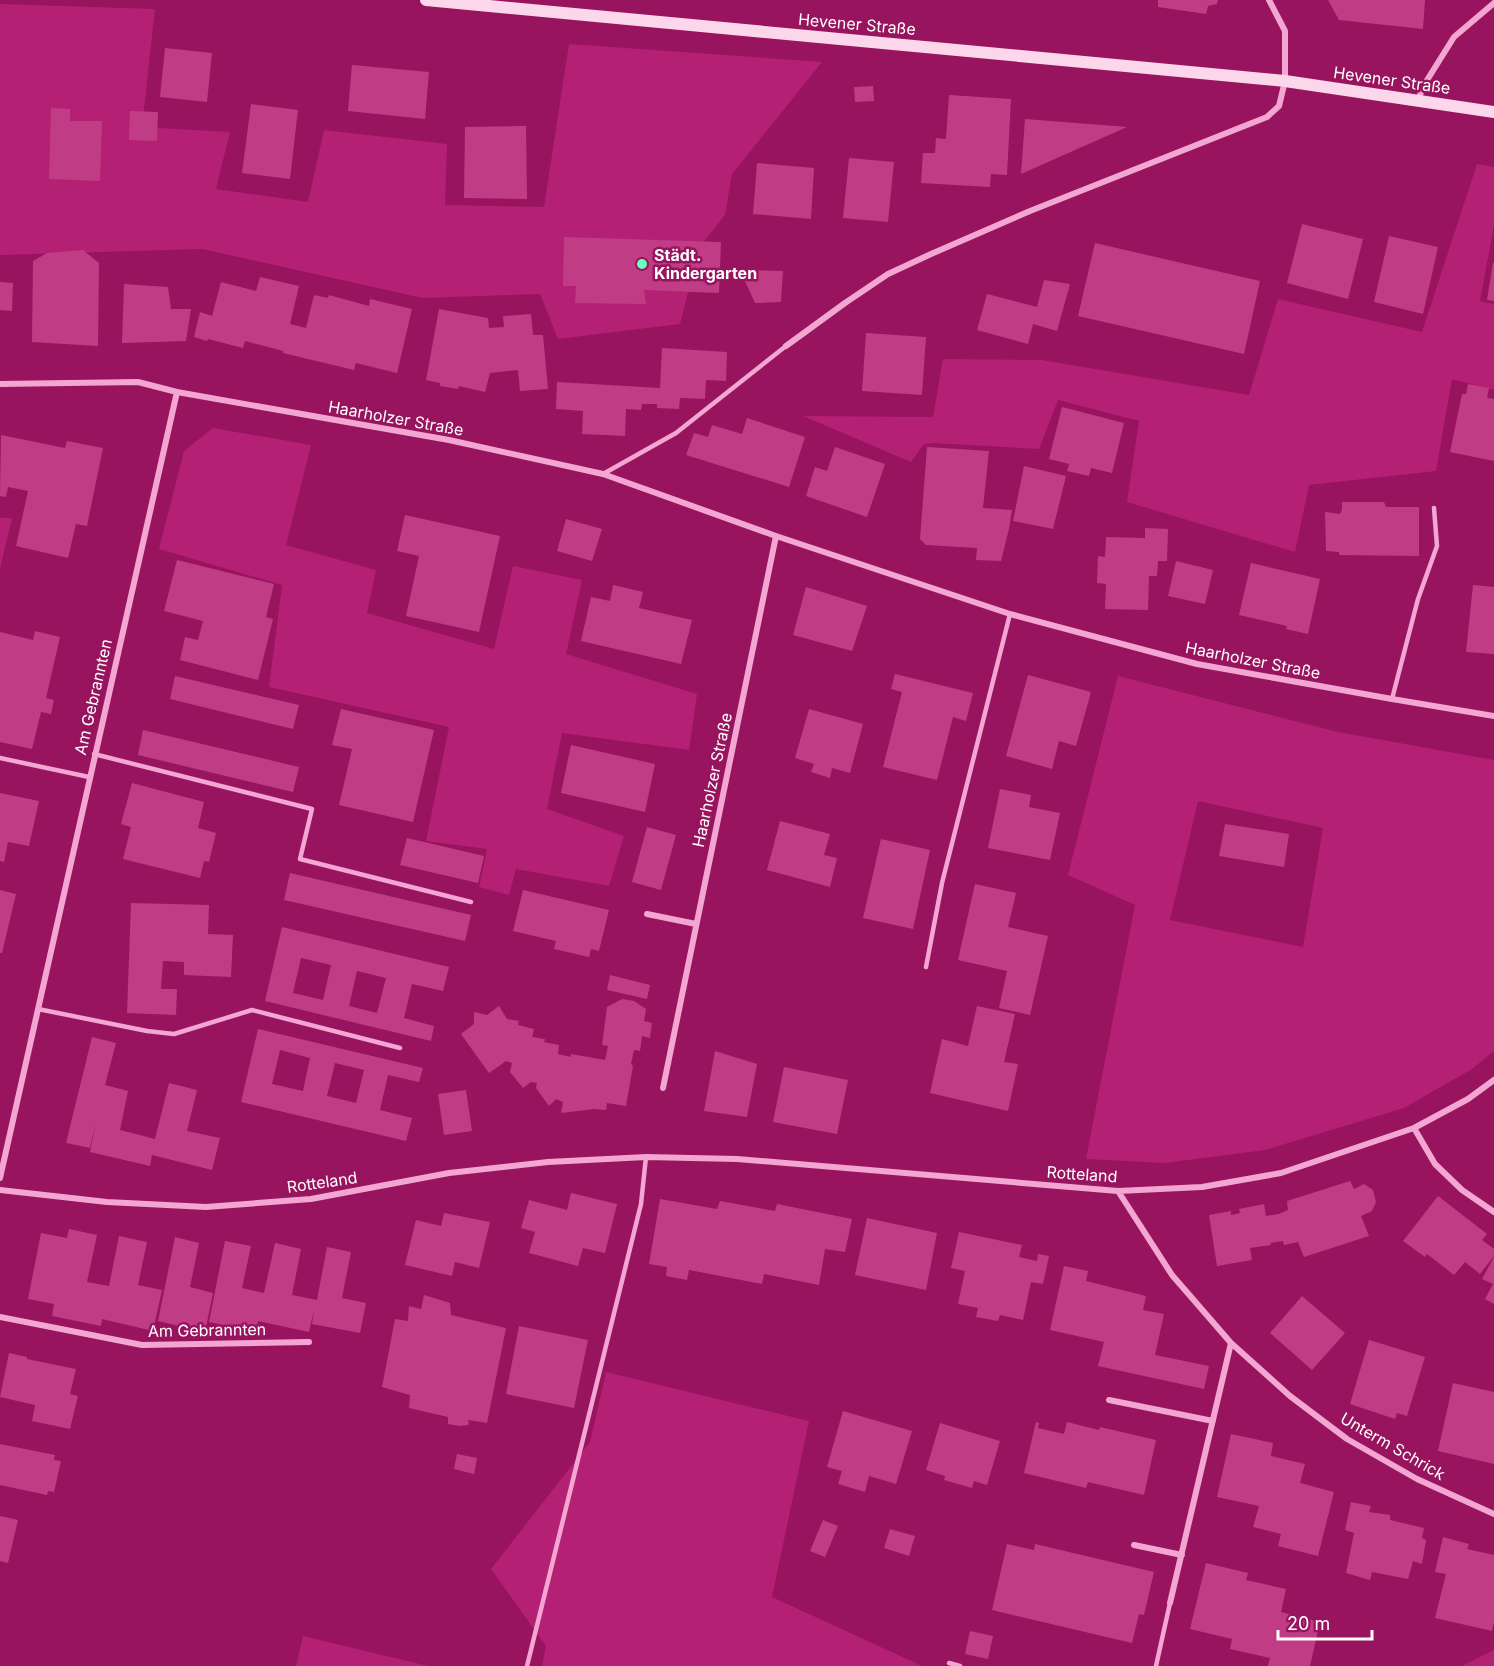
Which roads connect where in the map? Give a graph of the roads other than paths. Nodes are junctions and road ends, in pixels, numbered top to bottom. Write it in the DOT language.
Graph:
graph roads {
  1 [pos="426,0"];
  2 [pos="1269,0"];
  3 [pos="1494,3"];
  4 [pos="1285,81"];
  5 [pos="1418,100"];
  6 [pos="1494,112"];
  7 [pos="786,346"];
  8 [pos="0,384"];
  9 [pos="177,392"];
  10 [pos="603,474"];
  11 [pos="1434,508"];
  12 [pos="776,536"];
  13 [pos="1010,614"];
  14 [pos="1392,699"];
  15 [pos="1494,716"];
  16 [pos="94,754"];
  17 [pos="0,758"];
  18 [pos="89,777"];
  19 [pos="471,902"];
  20 [pos="647,914"];
  21 [pos="696,924"];
  22 [pos="926,967"];
  23 [pos="38,1009"];
  24 [pos="400,1048"];
  25 [pos="1494,1080"];
  26 [pos="663,1088"];
  27 [pos="1414,1128"];
  28 [pos="646,1157"];
  29 [pos="0,1178"];
  30 [pos="0,1190"];
  31 [pos="1118,1191"];
  32 [pos="1494,1212"];
  33 [pos="0,1317"];
  34 [pos="309,1342"];
  35 [pos="1231,1343"];
  36 [pos="1109,1400"];
  37 [pos="1213,1421"];
  38 [pos="1494,1514"];
  39 [pos="1134,1545"];
  40 [pos="1182,1556"];
  41 [pos="1170,1603"];
  42 [pos="949,1663"];
  43 [pos="527,1666"];
  44 [pos="960,1666"];
  45 [pos="1156,1666"];
  1 -- 4 [label="street, Hevener Straße"];
  2 -- 4 [label="street"];
  3 -- 5 [label="street"];
  4 -- 5 [label="street, Hevener Straße"];
  4 -- 7 [label="street"];
  5 -- 6 [label="street, Hevener Straße"];
  7 -- 10 [label="lane"];
  8 -- 9 [label="street, Haarholzer Straße"];
  9 -- 10 [label="street, Haarholzer Straße"];
  9 -- 16 [label="street, Am Gebrannten"];
  10 -- 12 [label="street, Haarholzer Straße"];
  11 -- 14 [label="lane"];
  12 -- 13 [label="street, Haarholzer Straße"];
  12 -- 21 [label="street, Haarholzer Straße"];
  13 -- 14 [label="street, Haarholzer Straße"];
  13 -- 22 [label="lane"];
  14 -- 15 [label="street, Haarholzer Straße"];
  16 -- 18 [label="street, Am Gebrannten"];
  16 -- 19 [label="lane"];
  17 -- 18 [label="lane"];
  18 -- 23 [label="street, Am Gebrannten"];
  20 -- 21 [label="street"];
  21 -- 26 [label="street, Haarholzer Straße"];
  23 -- 24 [label="lane"];
  23 -- 29 [label="street, Am Gebrannten"];
  25 -- 27 [label="street, Rotteland"];
  27 -- 31 [label="street, Rotteland"];
  27 -- 32 [label="street"];
  28 -- 30 [label="street, Rotteland"];
  28 -- 31 [label="street, Rotteland"];
  28 -- 43 [label="lane"];
  31 -- 35 [label="street, Unterm Schrick"];
  33 -- 34 [label="street, Am Gebrannten"];
  35 -- 37 [label="street"];
  35 -- 38 [label="street, Unterm Schrick"];
  36 -- 37 [label="street"];
  37 -- 40 [label="street"];
  39 -- 40 [label="street"];
  40 -- 41 [label="street"];
  41 -- 45 [label="lane"];
  42 -- 44 [label="lane"];
}
